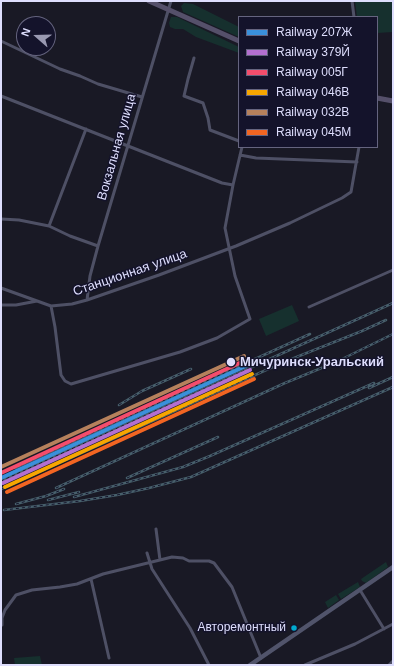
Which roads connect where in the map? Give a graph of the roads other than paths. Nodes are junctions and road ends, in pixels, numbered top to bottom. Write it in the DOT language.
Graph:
graph roads {
  1 [pos="149,1"];
  2 [pos="171,1"];
  3 [pos="352,1"];
  4 [pos="169,10"];
  5 [pos="354,16"];
  6 [pos="1,41"];
  7 [pos="238,41"];
  8 [pos="194,58"];
  9 [pos="1,96"];
  10 [pos="142,97"];
  11 [pos="378,98"];
  12 [pos="393,101"];
  13 [pos="86,129"];
  14 [pos="238,141"];
  15 [pos="128,145"];
  16 [pos="242,148"];
  17 [pos="359,148"];
  18 [pos="240,155"];
  19 [pos="357,162"];
  20 [pos="233,185"];
  21 [pos="1,219"];
  22 [pos="49,226"];
  23 [pos="98,246"];
  24 [pos="229,248"];
  25 [pos="393,270"];
  26 [pos="1,288"];
  27 [pos="87,300"];
  28 [pos="37,301"];
  29 [pos="1,305"];
  30 [pos="51,306"];
  31 [pos="309,307"];
  32 [pos="156,529"];
  33 [pos="147,553"];
  34 [pos="160,560"];
  35 [pos="150,563"];
  36 [pos="393,567"];
  37 [pos="91,579"];
  38 [pos="360,590"];
  39 [pos="393,624"];
  40 [pos="2,625"];
  41 [pos="384,628"];
  42 [pos="109,658"];
  43 [pos="261,658"];
  44 [pos="393,661"];
  45 [pos="209,665"];
  46 [pos="250,665"];
  47 [pos="305,665"];
  48 [pos="389,665"];
  1 -- 4 [label="main road"];
  2 -- 4 [label="street, Вокзальная улица"];
  3 -- 5 [label="street"];
  4 -- 7 [label="main road"];
  4 -- 10 [label="street, Вокзальная улица"];
  6 -- 10 [label="street"];
  8 -- 14 [label="street"];
  9 -- 13 [label="street"];
  10 -- 15 [label="street, Вокзальная улица"];
  11 -- 12 [label="main road"];
  13 -- 15 [label="street"];
  13 -- 22 [label="street"];
  15 -- 20 [label="street"];
  15 -- 23 [label="street, Вокзальная улица"];
  16 -- 18 [label="street"];
  17 -- 19 [label="street"];
  18 -- 19 [label="street"];
  18 -- 20 [label="street"];
  19 -- 24 [label="street, Станционная улица"];
  20 -- 24 [label="street"];
  21 -- 22 [label="street"];
  22 -- 23 [label="street"];
  23 -- 27 [label="street, Вокзальная улица"];
  24 -- 27 [label="street, Станционная улица"];
  24 -- 30 [label="street"];
  25 -- 31 [label="street"];
  26 -- 28 [label="street, Станционная улица"];
  27 -- 30 [label="street, Станционная улица"];
  28 -- 29 [label="street"];
  28 -- 30 [label="street, Станционная улица"];
  32 -- 34 [label="street"];
  33 -- 35 [label="street"];
  34 -- 35 [label="street"];
  34 -- 43 [label="street"];
  35 -- 37 [label="street"];
  35 -- 45 [label="street"];
  36 -- 38 [label="main road"];
  37 -- 40 [label="street"];
  37 -- 42 [label="street"];
  38 -- 41 [label="street"];
  38 -- 43 [label="main road"];
  39 -- 41 [label="street"];
  41 -- 47 [label="street"];
  43 -- 46 [label="main road"];
  44 -- 48 [label="street"];
}
